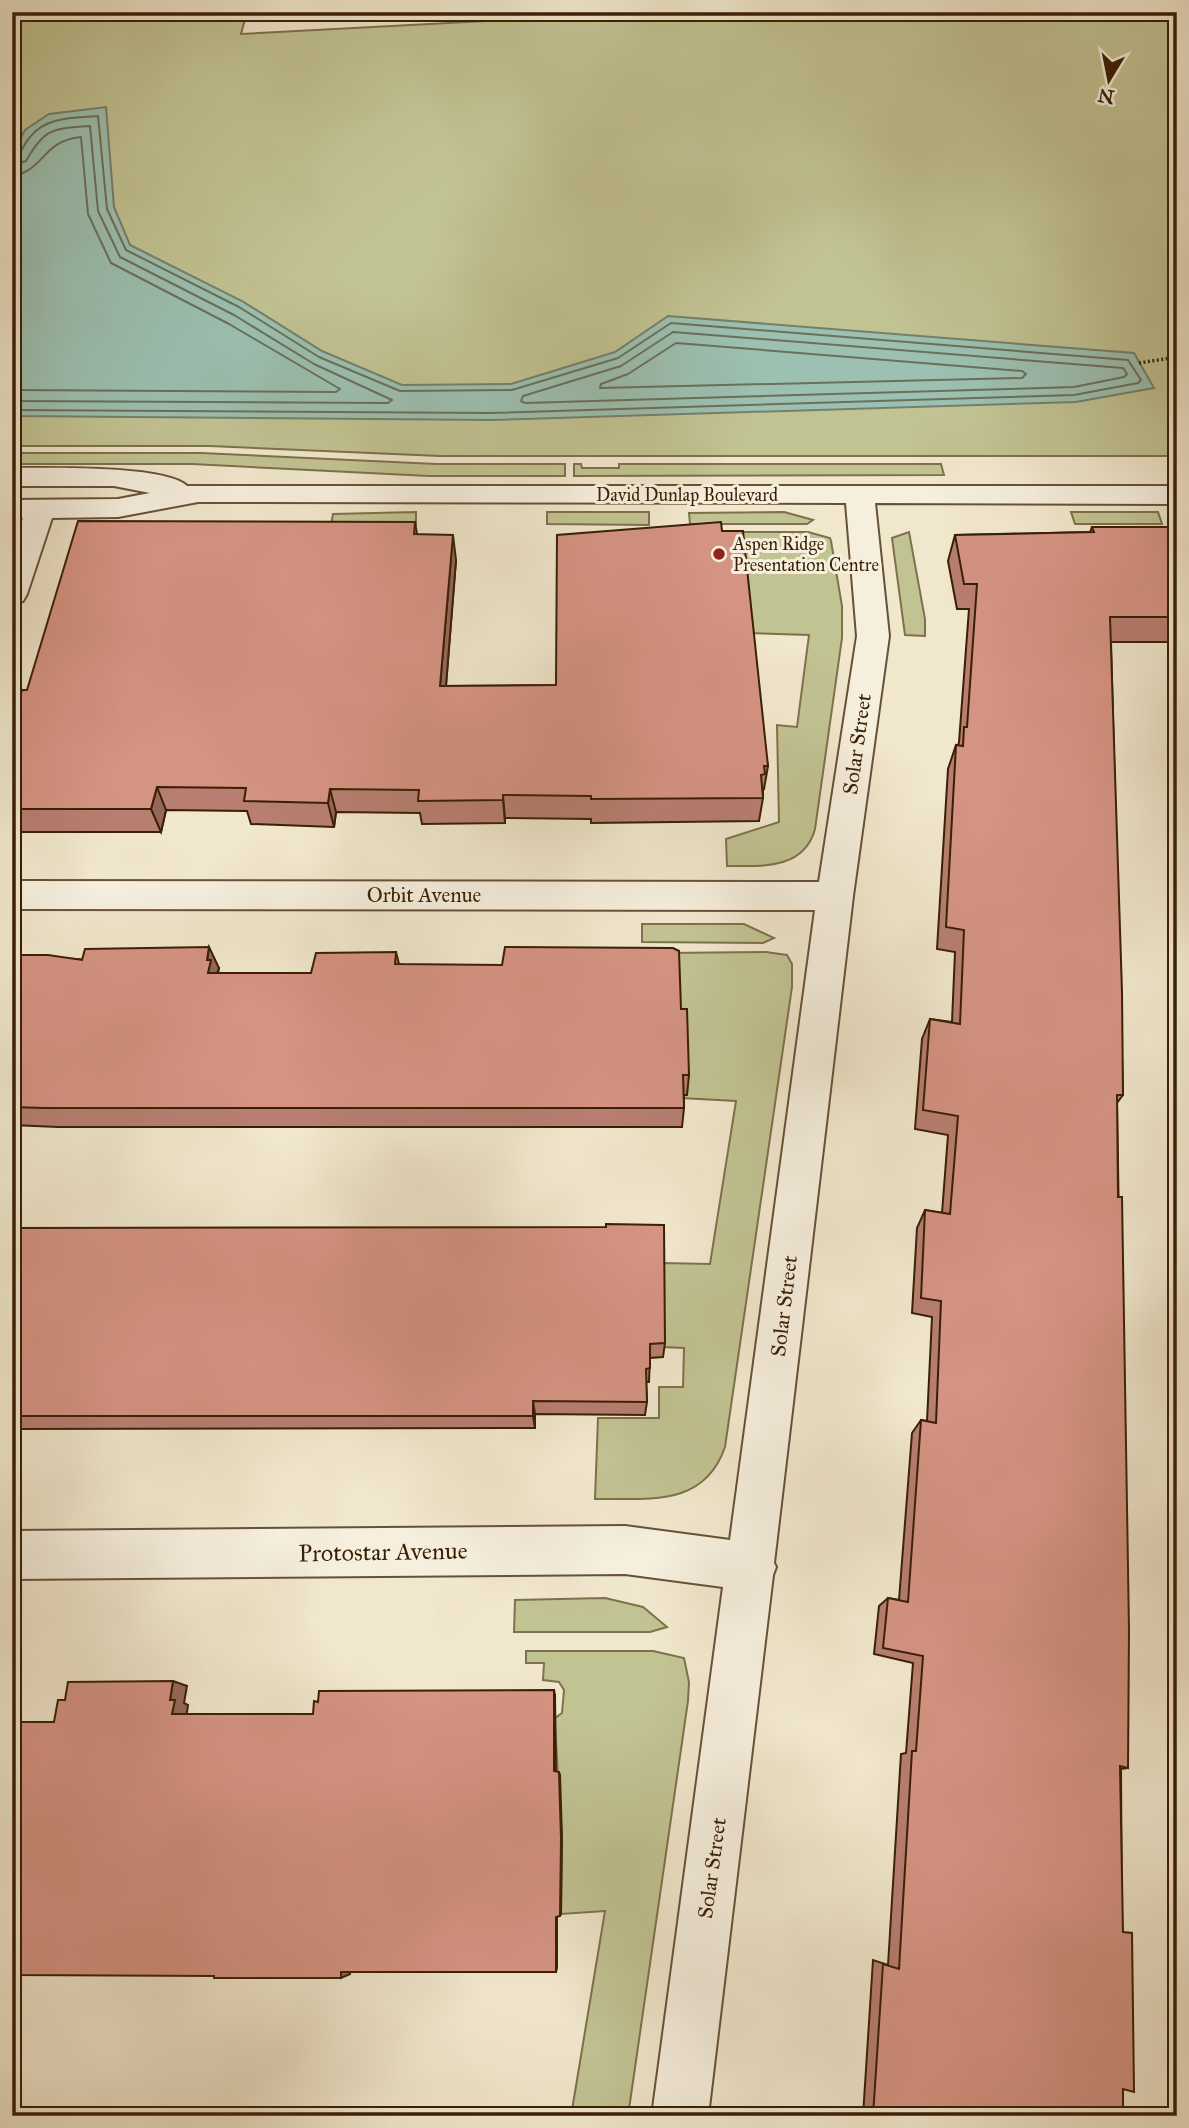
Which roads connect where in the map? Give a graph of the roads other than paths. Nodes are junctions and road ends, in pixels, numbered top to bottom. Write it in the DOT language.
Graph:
graph roads {
  1 [pos="12,477"];
  2 [pos="198,493"];
  3 [pos="1177,495"];
  4 [pos="860,496"];
  5 [pos="27,509"];
  6 [pos="12,594"];
  7 [pos="12,895"];
  8 [pos="835,896"];
  9 [pos="12,1555"];
  10 [pos="752,1567"];
  11 [pos="680,2116"];
  1 -- 2 [label="street, David Dunlap Boulevard"];
  2 -- 4 [label="street, David Dunlap Boulevard"];
  2 -- 5 [label="street, David Dunlap Boulevard"];
  3 -- 4 [label="street, David Dunlap Boulevard"];
  4 -- 8 [label="street, Solar Street"];
  5 -- 6 [label="street"];
  7 -- 8 [label="street, Orbit Avenue"];
  8 -- 10 [label="street, Solar Street"];
  9 -- 10 [label="street, Protostar Avenue"];
  10 -- 11 [label="street, Solar Street"];
}
